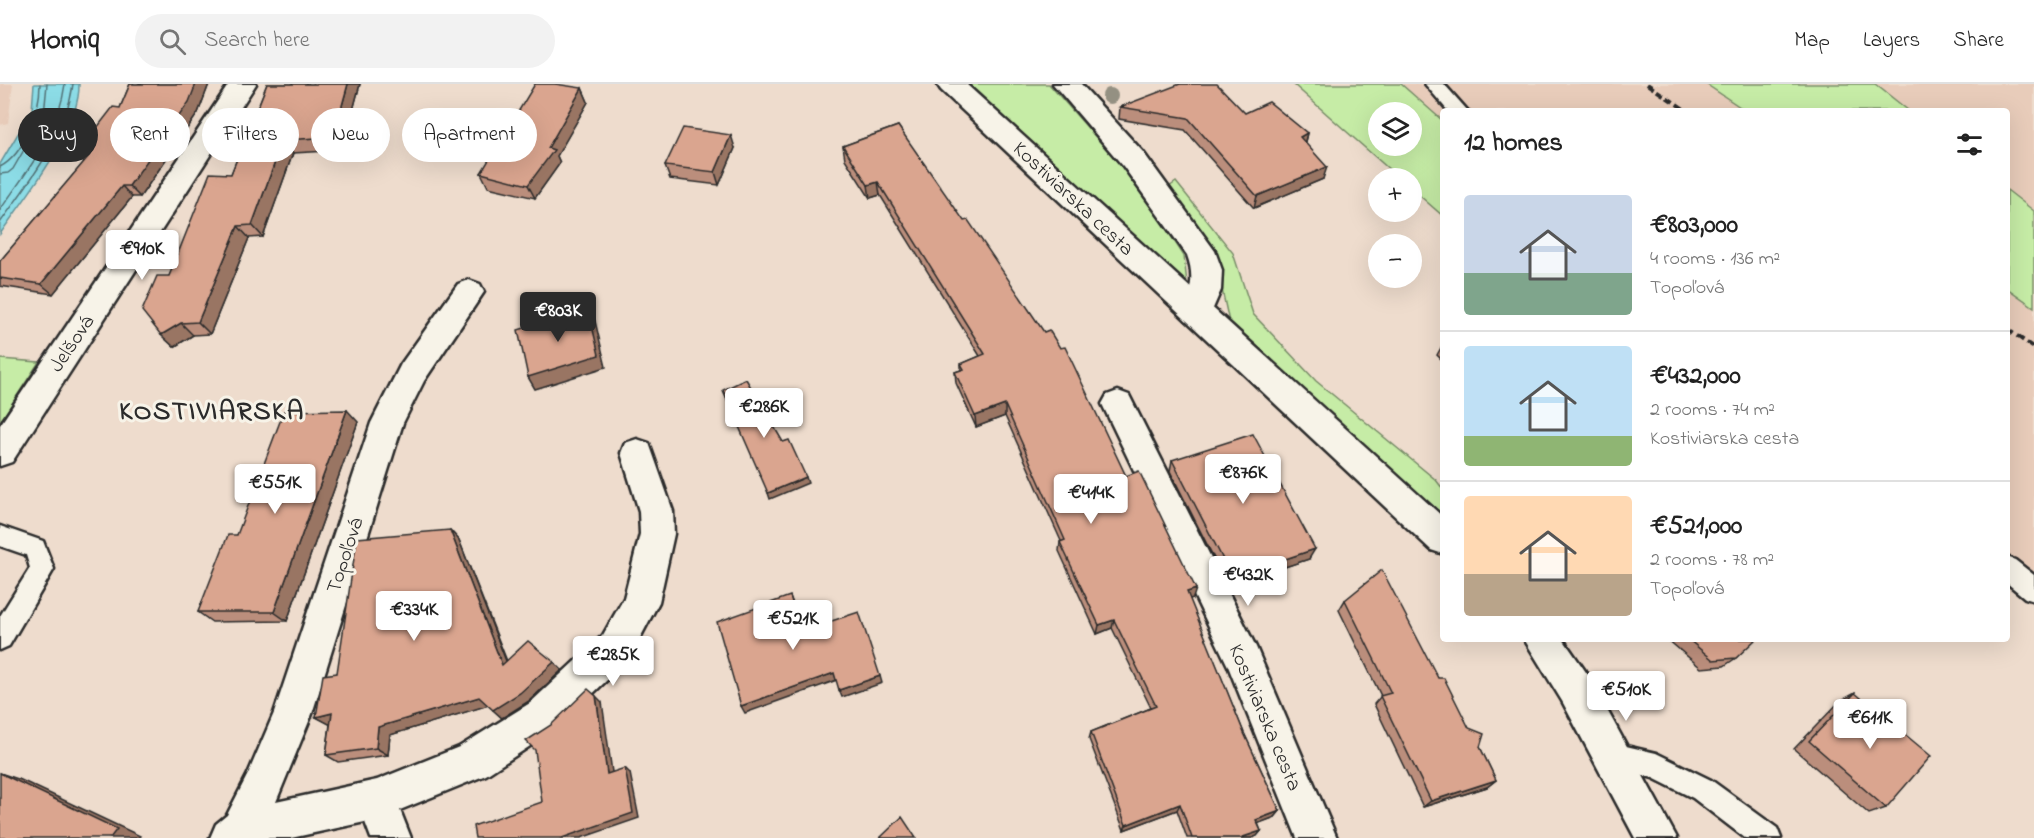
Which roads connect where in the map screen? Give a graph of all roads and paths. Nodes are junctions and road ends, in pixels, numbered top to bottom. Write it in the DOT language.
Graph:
graph roads {
  1 [pos="243,84"];
  2 [pos="950,84"];
  3 [pos="1066,84"];
  4 [pos="1434,84"];
  5 [pos="1456,108"];
  6 [pos="469,292"];
  7 [pos="1197,312"];
  8 [pos="1118,404"];
  9 [pos="0,452"];
  10 [pos="637,453"];
  11 [pos="0,536"];
  12 [pos="1440,536"];
  13 [pos="2010,570"];
  14 [pos="2034,590"];
  15 [pos="0,638"];
  16 [pos="1544,642"];
  17 [pos="1613,756"];
  18 [pos="378,800"];
  19 [pos="236,834"];
  20 [pos="391,838"];
  21 [pos="1317,838"];
  22 [pos="1657,838"];
  23 [pos="1767,838"];
  1 -- 9 [label="street, Jelšová"];
  2 -- 7 [label="street, Kostiviarska cesta"];
  3 -- 7 [label="street"];
  4 -- 5 [label="lane"];
  6 -- 19 [label="street, Topoľová"];
  7 -- 12 [label="street, Kostiviarska cesta"];
  8 -- 21 [label="street, Kostiviarska cesta"];
  10 -- 18 [label="street, Topoľová"];
  11 -- 15 [label="lane"];
  13 -- 14 [label="lane"];
  16 -- 17 [label="street"];
  17 -- 22 [label="street"];
  17 -- 23 [label="lane"];
  18 -- 19 [label="street, Topoľová"];
  18 -- 20 [label="street"];
}
